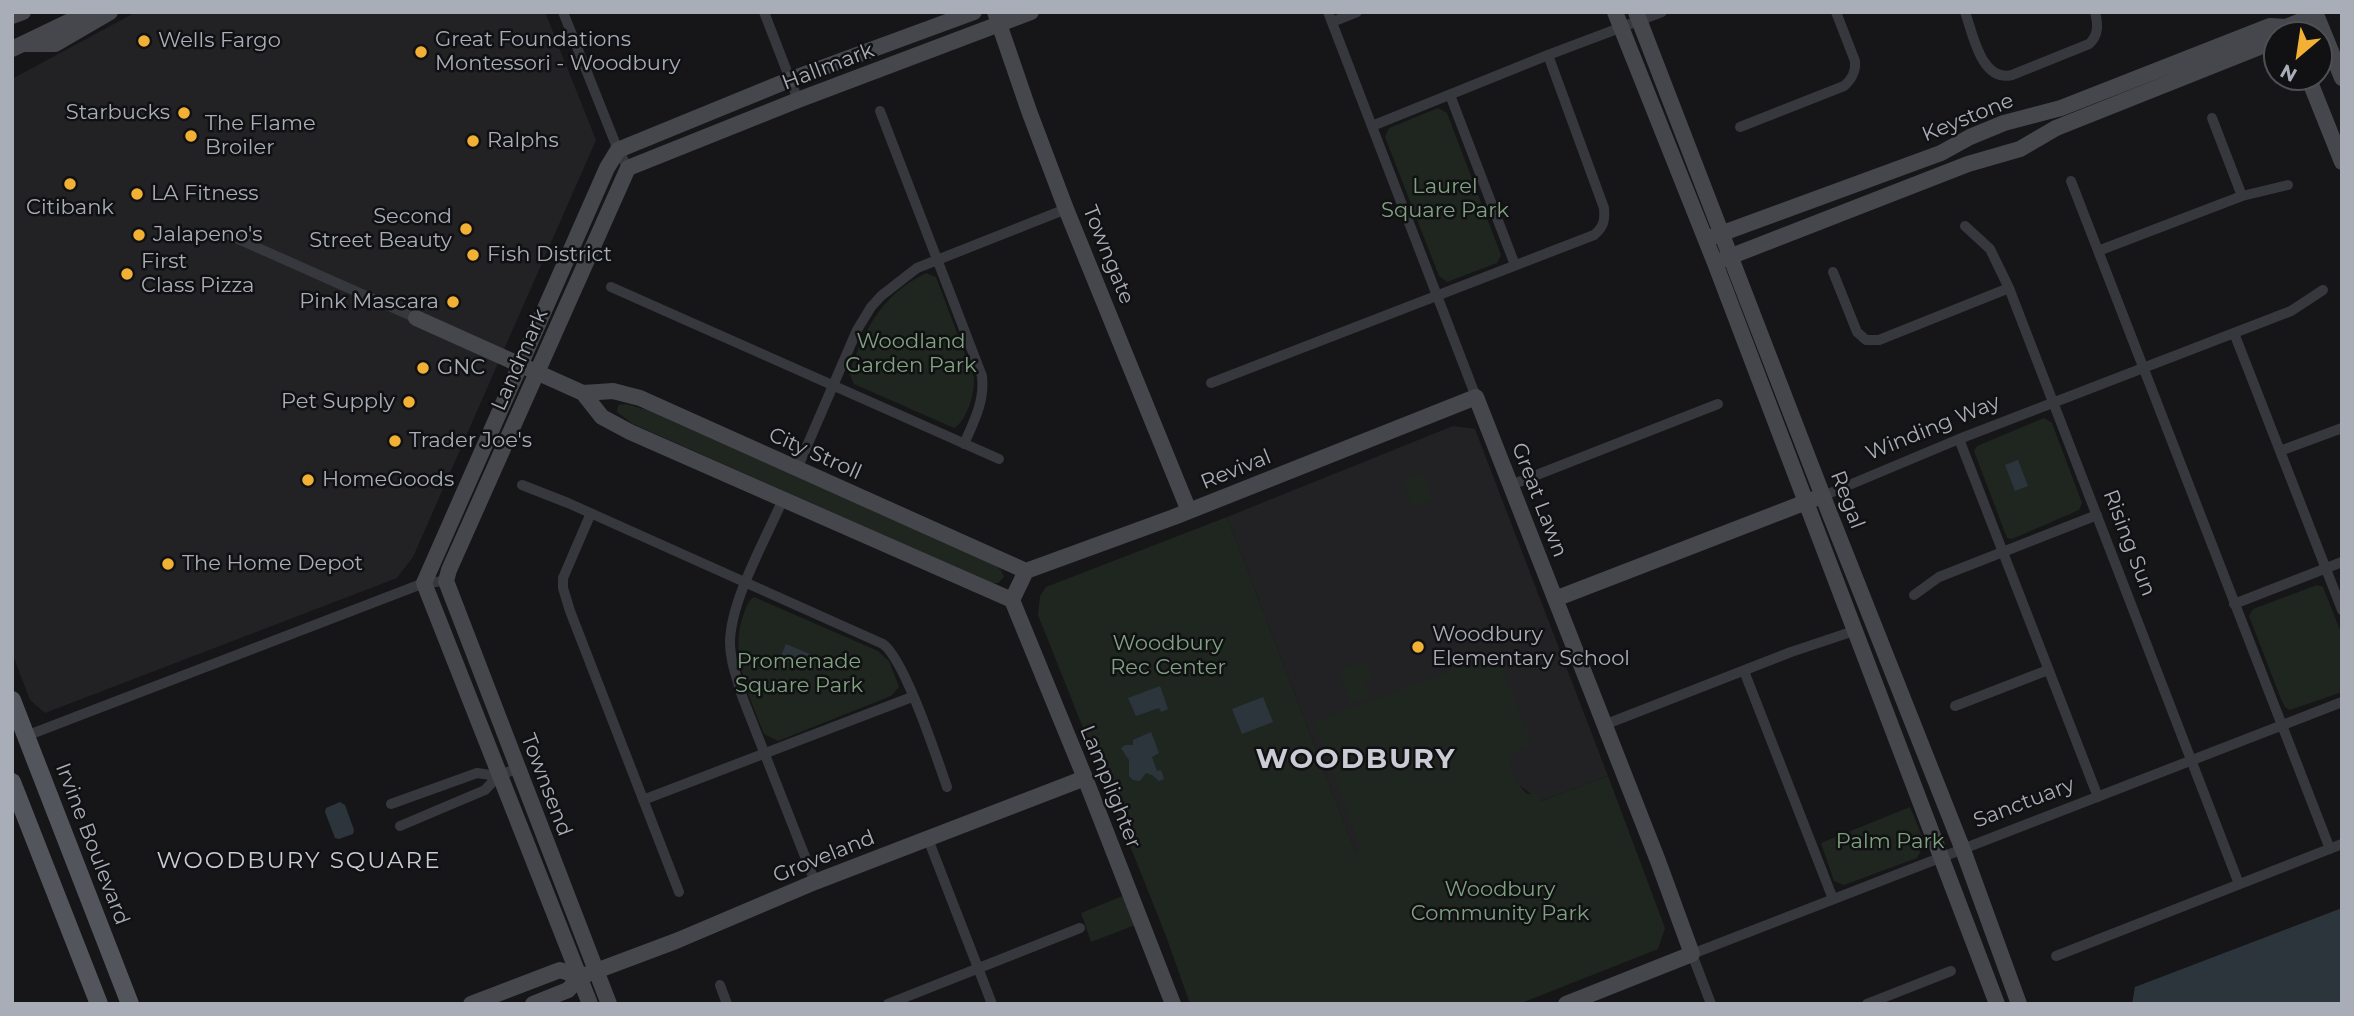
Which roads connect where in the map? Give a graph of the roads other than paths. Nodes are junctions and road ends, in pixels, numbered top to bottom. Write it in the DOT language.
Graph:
graph roads {
  1 [pos="23,12"];
  2 [pos="89,12"];
  3 [pos="110,12"];
  4 [pos="563,12"];
  5 [pos="764,12"];
  6 [pos="974,12"];
  7 [pos="1031,12"];
  8 [pos="1357,12"];
  9 [pos="1661,12"];
  10 [pos="1836,12"];
  11 [pos="1965,12"];
  12 [pos="2095,12"];
  13 [pos="2315,14"];
  14 [pos="12,16"];
  15 [pos="1330,17"];
  16 [pos="1638,17"];
  17 [pos="997,19"];
  18 [pos="1618,20"];
  19 [pos="2263,29"];
  20 [pos="2263,39"];
  21 [pos="18,46"];
  22 [pos="1548,55"];
  23 [pos="2342,78"];
  24 [pos="789,80"];
  25 [pos="2314,91"];
  26 [pos="1450,95"];
  27 [pos="798,100"];
  28 [pos="880,111"];
  29 [pos="2212,118"];
  30 [pos="1372,126"];
  31 [pos="1740,127"];
  32 [pos="618,150"];
  33 [pos="2342,162"];
  34 [pos="635,166"];
  35 [pos="2071,181"];
  36 [pos="2288,185"];
  37 [pos="2242,196"];
  38 [pos="1066,209"];
  39 [pos="1965,226"];
  40 [pos="1722,233"];
  41 [pos="229,235"];
  42 [pos="1706,239"];
  43 [pos="2098,251"];
  44 [pos="1731,257"];
  45 [pos="938,259"];
  46 [pos="1715,262"];
  47 [pos="1515,265"];
  48 [pos="1833,272"];
  49 [pos="611,287"];
  50 [pos="2009,288"];
  51 [pos="2323,290"];
  52 [pos="1436,295"];
  53 [pos="416,318"];
  54 [pos="2234,333"];
  55 [pos="519,363"];
  56 [pos="2143,368"];
  57 [pos="538,372"];
  58 [pos="1211,383"];
  59 [pos="833,385"];
  60 [pos="583,393"];
  61 [pos="1476,397"];
  62 [pos="2053,403"];
  63 [pos="1718,404"];
  64 [pos="2342,428"];
  65 [pos="1959,439"];
  66 [pos="964,444"];
  67 [pos="2280,452"];
  68 [pos="999,459"];
  69 [pos="797,469"];
  70 [pos="522,485"];
  71 [pos="1511,485"];
  72 [pos="1823,496"];
  73 [pos="783,499"];
  74 [pos="1806,503"];
  75 [pos="1189,511"];
  76 [pos="591,513"];
  77 [pos="2097,515"];
  78 [pos="2003,553"];
  79 [pos="2342,562"];
  80 [pos="2326,569"];
  81 [pos="446,581"];
  82 [pos="424,583"];
  83 [pos="747,583"];
  84 [pos="1019,586"];
  85 [pos="1914,596"];
  86 [pos="1555,599"];
  87 [pos="2234,604"];
  88 [pos="2342,610"];
  89 [pos="1854,631"];
  90 [pos="2048,670"];
  91 [pos="1744,671"];
  92 [pos="912,697"];
  93 [pos="12,700"];
  94 [pos="2342,702"];
  95 [pos="1955,706"];
  96 [pos="1604,725"];
  97 [pos="2282,725"];
  98 [pos="26,736"];
  99 [pos="764,753"];
  100 [pos="2192,760"];
  101 [pos="518,768"];
  102 [pos="498,776"];
  103 [pos="1085,778"];
  104 [pos="12,782"];
  105 [pos="947,787"];
  106 [pos="2098,797"];
  107 [pos="643,800"];
  108 [pos="391,804"];
  109 [pos="400,826"];
  110 [pos="929,839"];
  111 [pos="2342,844"];
  112 [pos="2330,849"];
  113 [pos="1963,850"];
  114 [pos="1941,858"];
  115 [pos="815,882"];
  116 [pos="2239,884"];
  117 [pos="679,892"];
  118 [pos="1833,899"];
  119 [pos="1080,928"];
  120 [pos="1692,954"];
  121 [pos="2056,956"];
  122 [pos="979,968"];
  123 [pos="1951,971"];
  124 [pos="597,972"];
  125 [pos="580,977"];
  126 [pos="720,985"];
  127 [pos="99,1004"];
  128 [pos="130,1004"];
  129 [pos="471,1004"];
  130 [pos="533,1004"];
  131 [pos="590,1004"];
  132 [pos="608,1004"];
  133 [pos="727,1004"];
  134 [pos="888,1004"];
  135 [pos="992,1004"];
  136 [pos="1173,1004"];
  137 [pos="1566,1004"];
  138 [pos="1711,1004"];
  139 [pos="1867,1004"];
  140 [pos="1997,1004"];
  141 [pos="2019,1004"];
  1 -- 14 [label="street"];
  2 -- 21 [label="street"];
  3 -- 21 [label="street"];
  4 -- 32 [label="street"];
  5 -- 24 [label="street"];
  6 -- 24 [label="street, Hallmark"];
  7 -- 17 [label="street, Hallmark"];
  8 -- 15 [label="street"];
  9 -- 16 [label="street"];
  10 -- 31 [label="street"];
  11 -- 12 [label="street"];
  13 -- 23 [label="street"];
  15 -- 30 [label="street, Great Lawn"];
  16 -- 18 [label="street"];
  16 -- 40 [label="street, Regal"];
  17 -- 27 [label="street, Hallmark"];
  17 -- 38 [label="street, Towngate"];
  18 -- 22 [label="street"];
  18 -- 42 [label="street, Regal"];
  19 -- 40 [label="street, Keystone"];
  20 -- 44 [label="street, Keystone"];
  22 -- 26 [label="street"];
  22 -- 47 [label="street"];
  24 -- 27 [label="street"];
  24 -- 32 [label="street, Hallmark"];
  25 -- 33 [label="street"];
  26 -- 30 [label="street"];
  26 -- 47 [label="street"];
  27 -- 34 [label="street, Hallmark"];
  28 -- 45 [label="street"];
  29 -- 37 [label="street"];
  30 -- 52 [label="street, Great Lawn"];
  32 -- 34 [label="street"];
  32 -- 55 [label="street, Landmark"];
  34 -- 57 [label="street, Landmark"];
  35 -- 43 [label="street"];
  36 -- 37 [label="street"];
  37 -- 43 [label="street"];
  38 -- 45 [label="street"];
  38 -- 75 [label="street, Towngate"];
  39 -- 50 [label="street, Rising Sun"];
  40 -- 42 [label="street, Keystone"];
  40 -- 44 [label="street, Regal"];
  41 -- 53 [label="street, City Stroll"];
  42 -- 46 [label="street, Regal"];
  43 -- 56 [label="street"];
  44 -- 46 [label="street, Keystone"];
  44 -- 72 [label="street, Regal"];
  45 -- 59 [label="street"];
  45 -- 66 [label="street"];
  46 -- 74 [label="street, Regal"];
  47 -- 52 [label="street"];
  48 -- 50 [label="street"];
  49 -- 59 [label="street"];
  50 -- 62 [label="street, Rising Sun"];
  51 -- 54 [label="street, Winding Way"];
  52 -- 58 [label="street"];
  52 -- 61 [label="street, Great Lawn"];
  53 -- 55 [label="street, City Stroll"];
  54 -- 56 [label="street, Winding Way"];
  54 -- 67 [label="street"];
  55 -- 57 [label="street, City Stroll"];
  55 -- 82 [label="street, Landmark"];
  56 -- 62 [label="street, Winding Way"];
  56 -- 87 [label="street"];
  57 -- 60 [label="street, City Stroll"];
  57 -- 81 [label="street, Landmark"];
  59 -- 66 [label="street"];
  59 -- 69 [label="street"];
  60 -- 69 [label="street, City Stroll"];
  60 -- 73 [label="street, City Stroll"];
  61 -- 71 [label="street, Great Lawn"];
  61 -- 75 [label="street, Revival"];
  62 -- 65 [label="street, Winding Way"];
  62 -- 77 [label="street, Rising Sun"];
  63 -- 71 [label="street"];
  64 -- 67 [label="street"];
  65 -- 72 [label="street, Winding Way"];
  65 -- 78 [label="street"];
  66 -- 68 [label="street"];
  67 -- 80 [label="street"];
  69 -- 84 [label="street, City Stroll"];
  70 -- 76 [label="street"];
  71 -- 86 [label="street, Great Lawn"];
  72 -- 74 [label="street, Winding Way"];
  72 -- 113 [label="street, Regal"];
  73 -- 83 [label="street"];
  73 -- 84 [label="street, City Stroll"];
  74 -- 86 [label="street, Winding Way"];
  74 -- 89 [label="street, Regal"];
  75 -- 84 [label="street, Revival"];
  76 -- 83 [label="street"];
  76 -- 107 [label="street"];
  77 -- 78 [label="street"];
  77 -- 100 [label="street, Rising Sun"];
  78 -- 85 [label="street"];
  78 -- 90 [label="street"];
  79 -- 80 [label="street"];
  80 -- 87 [label="street"];
  80 -- 88 [label="street"];
  81 -- 82 [label="street"];
  81 -- 101 [label="street, Townsend"];
  82 -- 98 [label="street"];
  82 -- 102 [label="street, Townsend"];
  83 -- 92 [label="street"];
  83 -- 99 [label="street"];
  84 -- 103 [label="street, Lamplighter"];
  86 -- 96 [label="street, Great Lawn"];
  87 -- 97 [label="street"];
  89 -- 91 [label="street"];
  89 -- 114 [label="street, Regal"];
  90 -- 95 [label="street"];
  90 -- 106 [label="street"];
  91 -- 96 [label="street"];
  91 -- 118 [label="street"];
  92 -- 99 [label="street"];
  92 -- 105 [label="street"];
  93 -- 98 [label="main road, Irvine Boulevard"];
  94 -- 97 [label="street, Sanctuary"];
  96 -- 120 [label="street, Great Lawn"];
  97 -- 100 [label="street, Sanctuary"];
  97 -- 112 [label="street"];
  98 -- 128 [label="main road, Irvine Boulevard"];
  99 -- 107 [label="street"];
  99 -- 115 [label="street"];
  100 -- 106 [label="street, Sanctuary"];
  100 -- 116 [label="street, Rising Sun"];
  101 -- 102 [label="street"];
  101 -- 124 [label="street, Townsend"];
  102 -- 108 [label="street"];
  102 -- 109 [label="street"];
  102 -- 125 [label="street, Townsend"];
  103 -- 110 [label="street, Groveland"];
  103 -- 136 [label="street, Lamplighter"];
  104 -- 127 [label="main road"];
  106 -- 113 [label="street, Sanctuary"];
  107 -- 117 [label="street"];
  110 -- 115 [label="street, Groveland"];
  110 -- 122 [label="street"];
  111 -- 112 [label="street"];
  112 -- 116 [label="street"];
  113 -- 114 [label="street, Sanctuary"];
  113 -- 141 [label="street, Regal"];
  114 -- 118 [label="street, Sanctuary"];
  114 -- 140 [label="street, Regal"];
  115 -- 124 [label="street, Groveland"];
  116 -- 121 [label="street"];
  118 -- 120 [label="street, Sanctuary"];
  119 -- 122 [label="street"];
  120 -- 137 [label="street, Sanctuary"];
  120 -- 138 [label="street, Great Lawn"];
  122 -- 134 [label="street"];
  122 -- 135 [label="street"];
  123 -- 139 [label="street"];
  124 -- 125 [label="street, Groveland"];
  124 -- 132 [label="street, Townsend"];
  125 -- 129 [label="street, Groveland"];
  125 -- 130 [label="street, Groveland"];
  125 -- 131 [label="street, Townsend"];
  126 -- 133 [label="street"];
}
